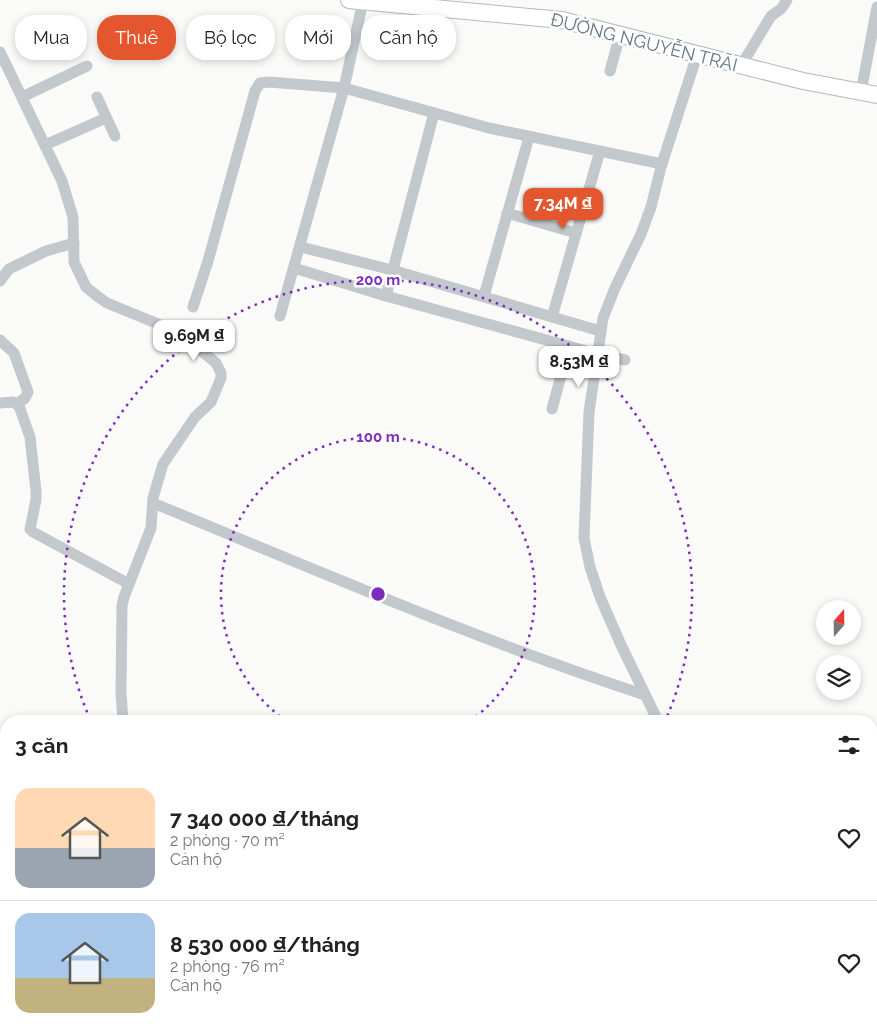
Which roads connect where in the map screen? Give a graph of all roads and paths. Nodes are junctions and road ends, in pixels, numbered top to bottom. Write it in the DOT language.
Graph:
graph roads {
  1 [pos="787,0"];
  2 [pos="356,1"];
  3 [pos="401,2"];
  4 [pos="877,7"];
  5 [pos="620,35"];
  6 [pos="0,52"];
  7 [pos="697,55"];
  8 [pos="87,66"];
  9 [pos="741,66"];
  10 [pos="610,72"];
  11 [pos="344,88"];
  12 [pos="869,94"];
  13 [pos="22,97"];
  14 [pos="97,97"];
  15 [pos="434,113"];
  16 [pos="106,118"];
  17 [pos="115,136"];
  18 [pos="529,136"];
  19 [pos="45,145"];
  20 [pos="600,151"];
  21 [pos="662,164"];
  22 [pos="507,213"];
  23 [pos="576,233"];
  24 [pos="74,243"];
  25 [pos="300,247"];
  26 [pos="294,268"];
  27 [pos="392,270"];
  28 [pos="0,281"];
  29 [pos="386,296"];
  30 [pos="484,296"];
  31 [pos="193,307"];
  32 [pos="280,316"];
  33 [pos="552,316"];
  34 [pos="600,331"];
  35 [pos="0,340"];
  36 [pos="568,346"];
  37 [pos="596,354"];
  38 [pos="626,360"];
  39 [pos="0,403"];
  40 [pos="17,404"];
  41 [pos="552,410"];
  42 [pos="153,503"];
  43 [pos="129,584"];
  44 [pos="645,695"];
  45 [pos="123,715"];
  46 [pos="655,715"];
  1 -- 9 [label="street"];
  2 -- 3 [label="highway, ĐƯỜNG NGUYỄN TRÃI"];
  2 -- 11 [label="street"];
  3 -- 5 [label="highway, ĐƯỜNG NGUYỄN TRÃI"];
  4 -- 12 [label="street"];
  5 -- 7 [label="highway, ĐƯỜNG NGUYỄN TRÃI"];
  5 -- 10 [label="street"];
  6 -- 13 [label="street"];
  7 -- 9 [label="highway, ĐƯỜNG NGUYỄN TRÃI"];
  7 -- 21 [label="street"];
  8 -- 13 [label="street"];
  9 -- 12 [label="highway, ĐƯỜNG NGUYỄN TRÃI"];
  11 -- 15 [label="street"];
  11 -- 25 [label="street"];
  11 -- 31 [label="street"];
  13 -- 19 [label="street"];
  14 -- 16 [label="street"];
  15 -- 18 [label="street"];
  15 -- 27 [label="street"];
  16 -- 17 [label="street"];
  16 -- 19 [label="street"];
  18 -- 20 [label="street"];
  18 -- 22 [label="street"];
  19 -- 24 [label="street"];
  20 -- 21 [label="street"];
  20 -- 23 [label="street"];
  21 -- 34 [label="street"];
  22 -- 23 [label="street"];
  22 -- 30 [label="street"];
  23 -- 33 [label="street"];
  24 -- 28 [label="street"];
  24 -- 42 [label="street"];
  25 -- 26 [label="street"];
  25 -- 27 [label="street"];
  26 -- 29 [label="street"];
  26 -- 32 [label="street"];
  27 -- 29 [label="street"];
  27 -- 30 [label="street"];
  29 -- 36 [label="street"];
  30 -- 33 [label="street"];
  33 -- 34 [label="street"];
  34 -- 37 [label="street"];
  35 -- 40 [label="street"];
  36 -- 37 [label="street"];
  36 -- 41 [label="street"];
  37 -- 38 [label="street"];
  37 -- 44 [label="street"];
  39 -- 40 [label="street"];
  40 -- 43 [label="street"];
  42 -- 43 [label="street"];
  42 -- 44 [label="street"];
  43 -- 45 [label="street"];
  44 -- 46 [label="street"];
}
